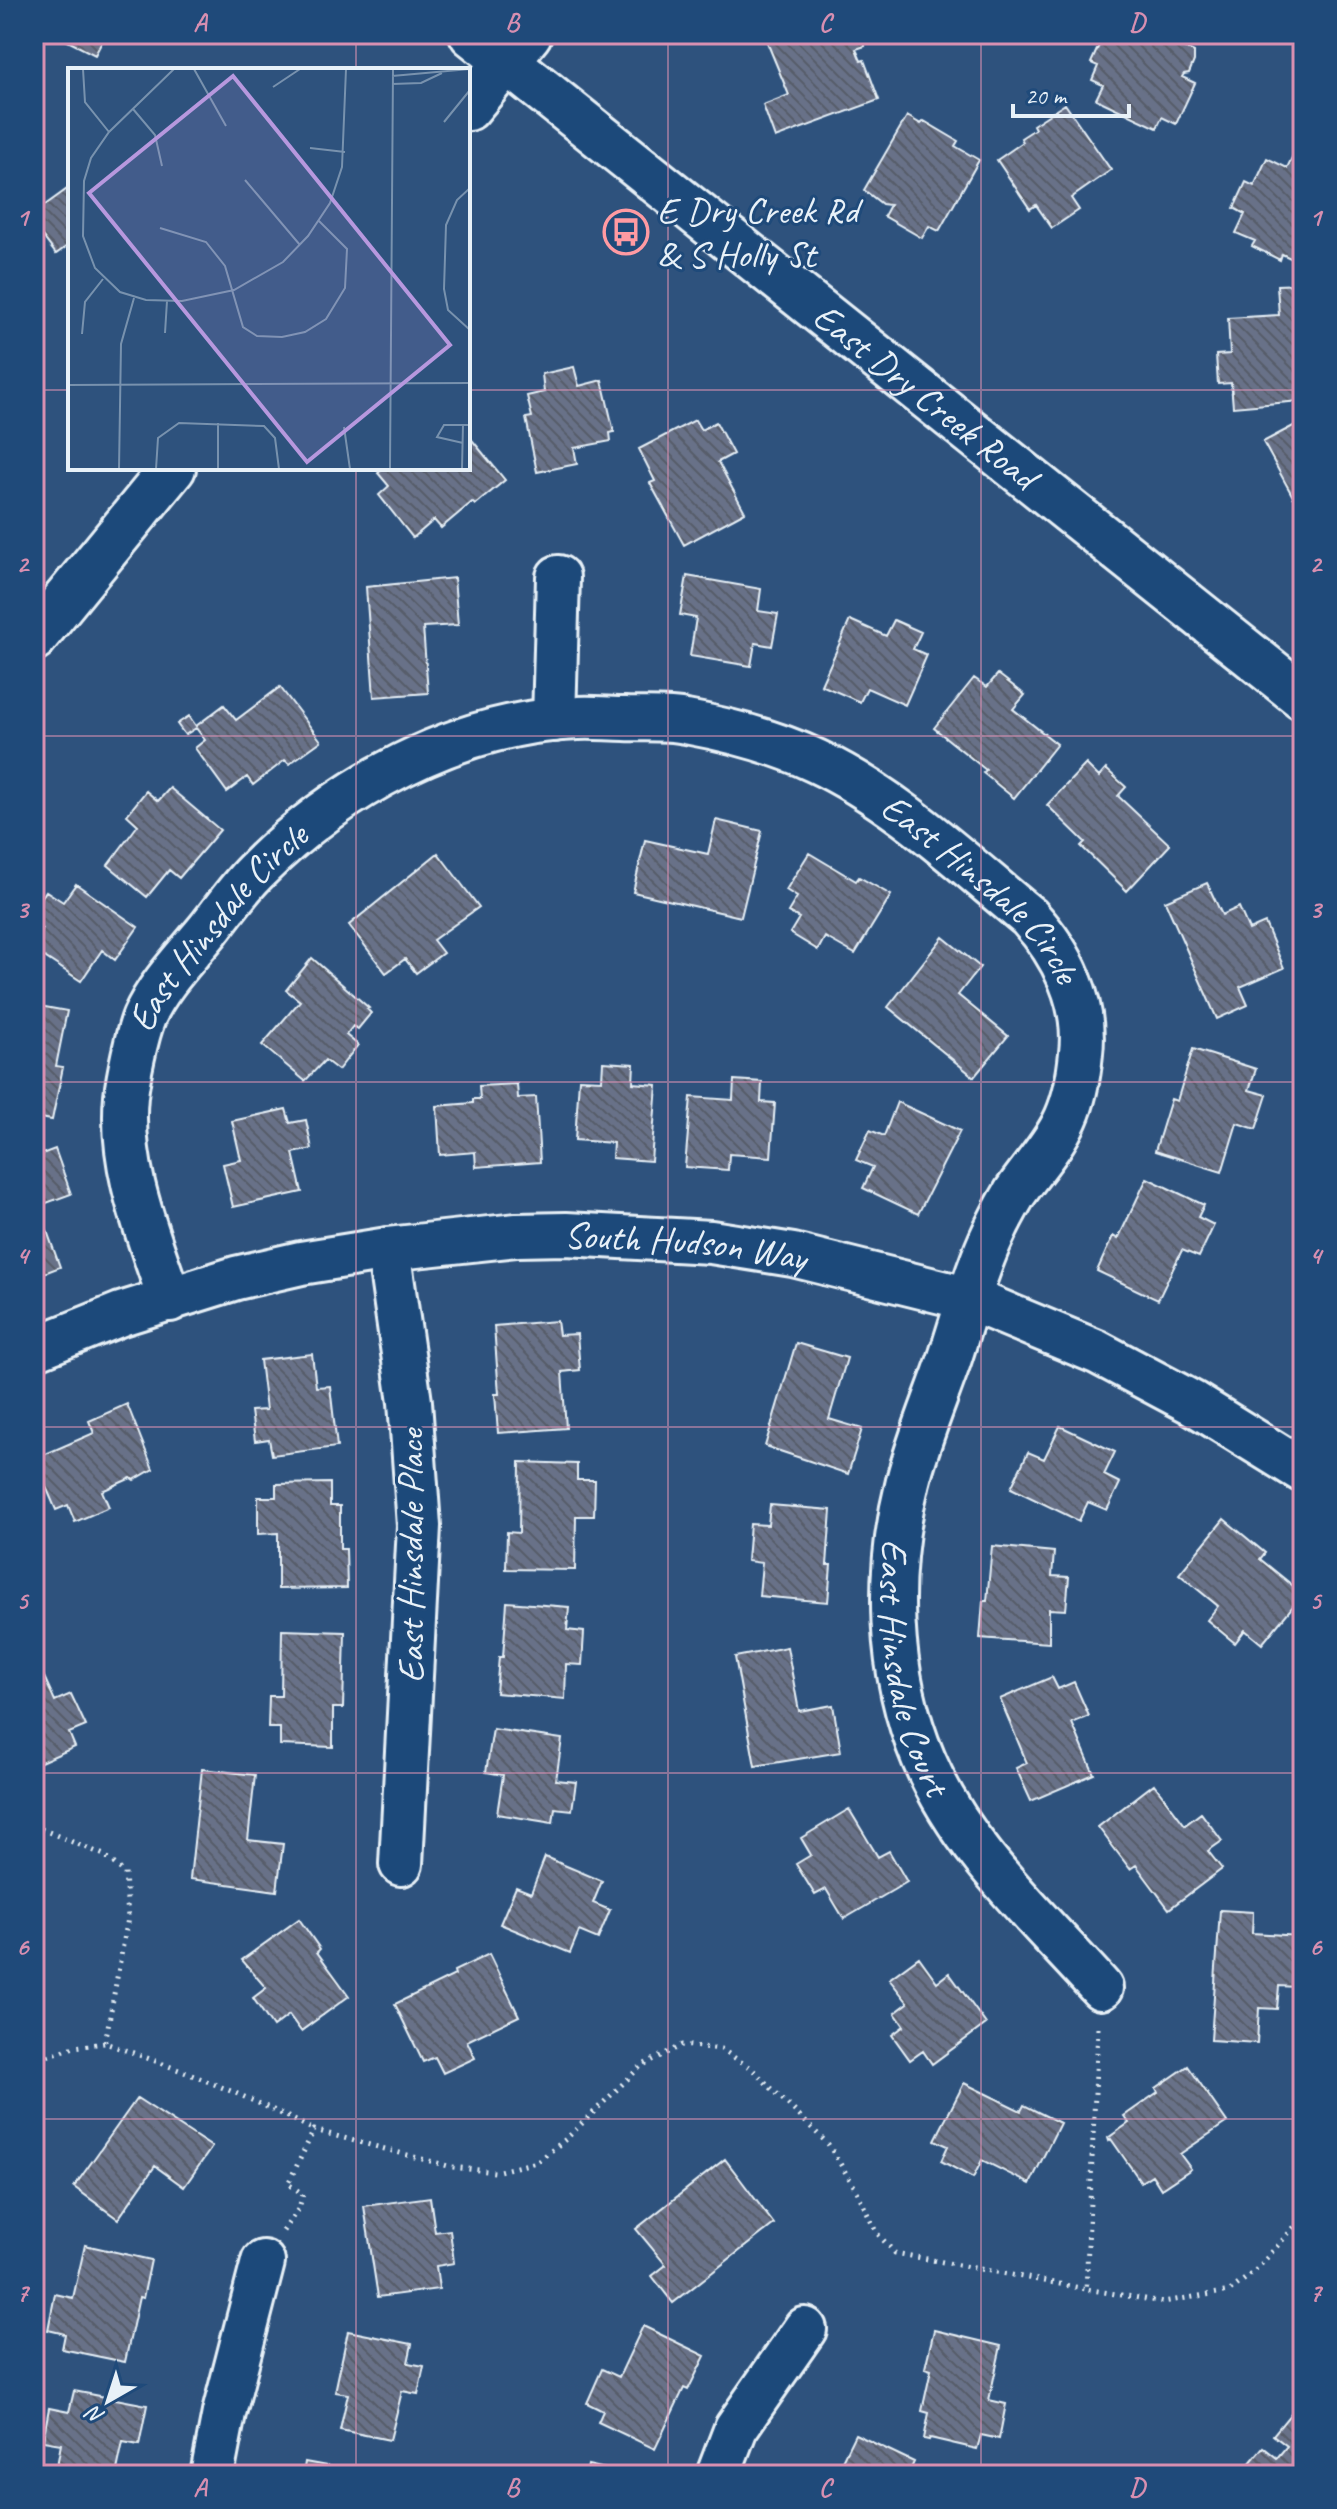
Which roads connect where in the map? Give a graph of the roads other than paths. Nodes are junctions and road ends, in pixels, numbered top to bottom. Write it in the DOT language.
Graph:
graph roads {
  1 [pos="472,34"];
  2 [pos="517,48"];
  3 [pos="470,106"];
  4 [pos="171,470"];
  5 [pos="558,577"];
  6 [pos="34,638"];
  7 [pos="1303,697"];
  8 [pos="554,720"];
  9 [pos="388,1249"];
  10 [pos="970,1299"];
  11 [pos="170,1300"];
  12 [pos="34,1349"];
  13 [pos="1303,1471"];
  14 [pos="401,1864"];
  15 [pos="1101,1988"];
  16 [pos="263,2262"];
  17 [pos="805,2329"];
  18 [pos="212,2475"];
  19 [pos="718,2475"];
  1 -- 2 [label="main road, East Dry Creek Road"];
  2 -- 3 [label="main road"];
  2 -- 7 [label="main road, East Dry Creek Road"];
  4 -- 6 [label="main road"];
  5 -- 8 [label="street"];
  8 -- 10 [label="street, East Hinsdale Circle"];
  8 -- 11 [label="street, East Hinsdale Circle"];
  9 -- 10 [label="street, South Hudson Way"];
  9 -- 11 [label="street, South Hudson Way"];
  9 -- 14 [label="street, East Hinsdale Place"];
  10 -- 13 [label="street, South Hudson Way"];
  10 -- 15 [label="street, East Hinsdale Court"];
  11 -- 12 [label="street, South Hudson Way"];
  16 -- 18 [label="street"];
  17 -- 19 [label="street"];
}
